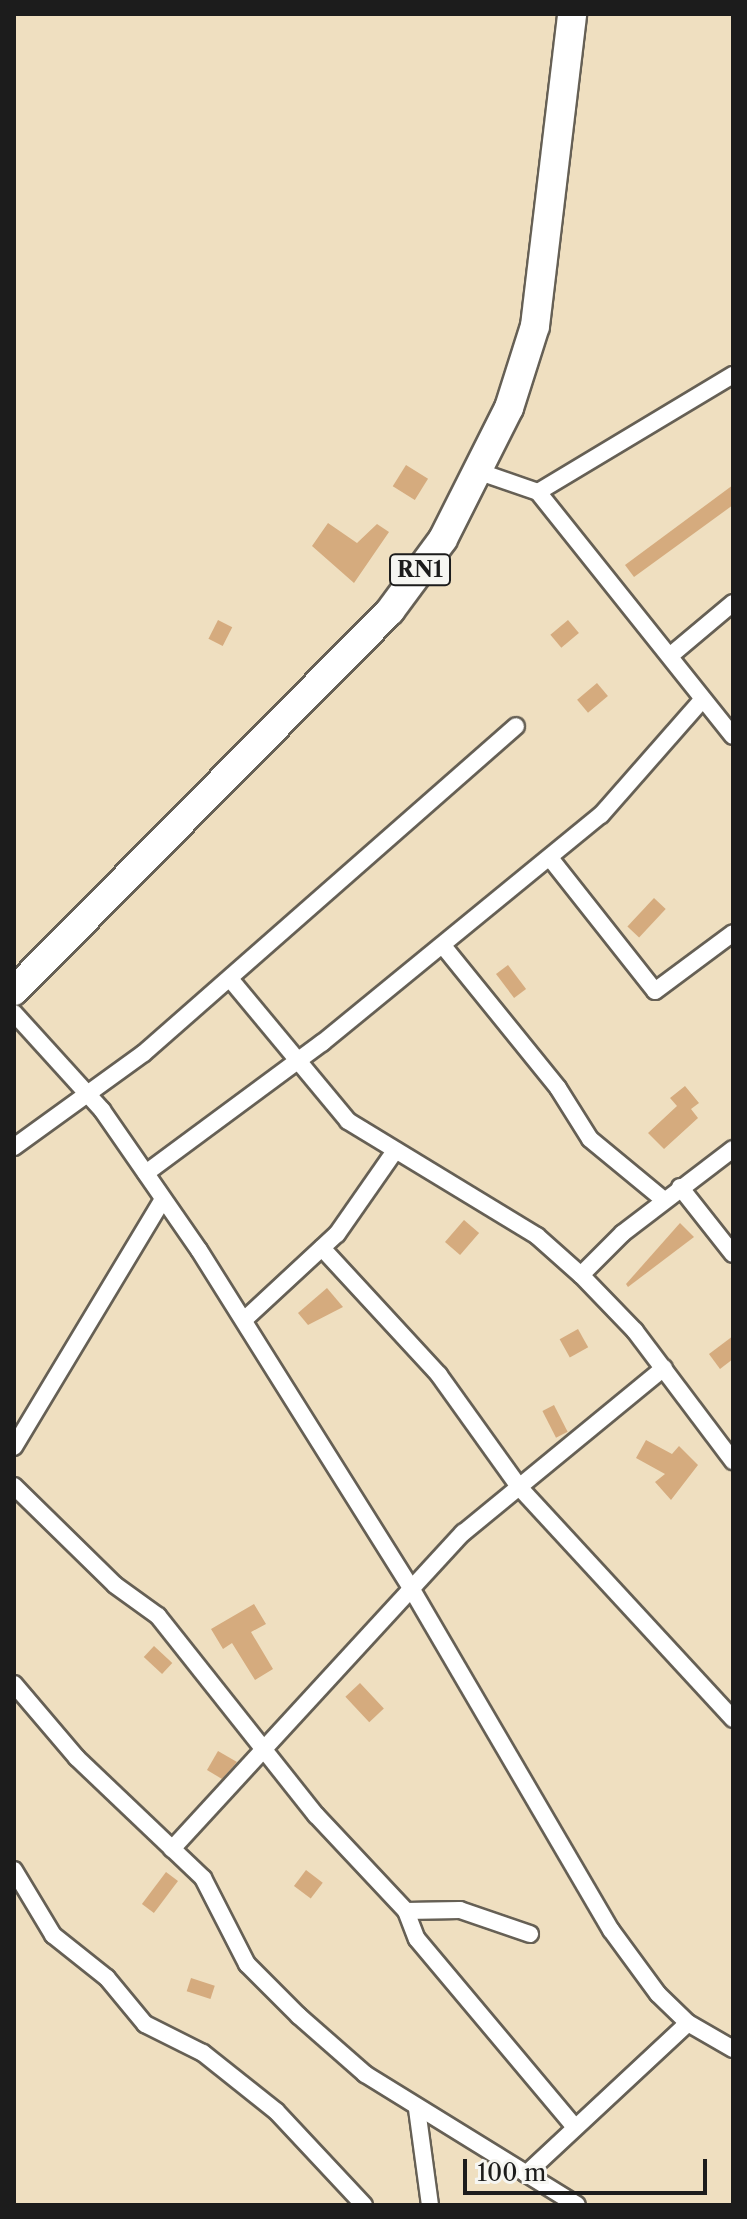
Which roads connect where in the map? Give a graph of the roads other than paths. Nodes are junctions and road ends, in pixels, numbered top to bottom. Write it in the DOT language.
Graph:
graph roads {
  1 [pos="572,14"];
  2 [pos="733,375"];
  3 [pos="480,472"];
  4 [pos="538,492"];
  5 [pos="733,603"];
  6 [pos="671,655"];
  7 [pos="702,700"];
  8 [pos="516,726"];
  9 [pos="733,736"];
  10 [pos="550,858"];
  11 [pos="733,933"];
  12 [pos="444,947"];
  13 [pos="231,980"];
  14 [pos="14,991"];
  15 [pos="14,1013"];
  16 [pos="297,1061"];
  17 [pos="89,1095"];
  18 [pos="14,1147"];
  19 [pos="733,1149"];
  20 [pos="395,1151"];
  21 [pos="146,1173"];
  22 [pos="680,1187"];
  23 [pos="163,1199"];
  24 [pos="664,1200"];
  25 [pos="322,1248"];
  26 [pos="733,1254"];
  27 [pos="581,1275"];
  28 [pos="244,1320"];
  29 [pos="664,1368"];
  30 [pos="14,1447"];
  31 [pos="733,1461"];
  32 [pos="520,1488"];
  33 [pos="16,1492"];
  34 [pos="411,1588"];
  35 [pos="14,1684"];
  36 [pos="733,1719"];
  37 [pos="262,1746"];
  38 [pos="172,1849"];
  39 [pos="14,1870"];
  40 [pos="406,1911"];
  41 [pos="530,1934"];
  42 [pos="688,2023"];
  43 [pos="733,2049"];
  44 [pos="417,2109"];
  45 [pos="572,2124"];
  46 [pos="526,2174"];
  47 [pos="364,2205"];
  48 [pos="430,2205"];
  49 [pos="577,2205"];
  1 -- 3 [label="highway, RN1"];
  2 -- 4 [label="street"];
  3 -- 4 [label="street"];
  3 -- 14 [label="highway, RN1"];
  4 -- 6 [label="street"];
  5 -- 6 [label="street"];
  6 -- 7 [label="street"];
  7 -- 9 [label="street"];
  7 -- 10 [label="street"];
  8 -- 13 [label="street"];
  10 -- 11 [label="street"];
  10 -- 12 [label="street"];
  12 -- 16 [label="street"];
  12 -- 24 [label="street"];
  13 -- 16 [label="street"];
  13 -- 17 [label="street"];
  15 -- 17 [label="street"];
  16 -- 20 [label="street"];
  16 -- 21 [label="street"];
  17 -- 18 [label="street"];
  17 -- 21 [label="street"];
  19 -- 22 [label="street"];
  20 -- 25 [label="street"];
  20 -- 27 [label="street"];
  21 -- 23 [label="street"];
  22 -- 24 [label="street"];
  22 -- 26 [label="street"];
  23 -- 28 [label="street"];
  23 -- 30 [label="street"];
  24 -- 27 [label="street"];
  25 -- 28 [label="street"];
  25 -- 32 [label="street"];
  27 -- 29 [label="street"];
  28 -- 34 [label="street"];
  29 -- 31 [label="street"];
  29 -- 32 [label="street"];
  32 -- 34 [label="street"];
  32 -- 36 [label="street"];
  33 -- 37 [label="street"];
  34 -- 37 [label="street"];
  34 -- 42 [label="street"];
  35 -- 38 [label="street"];
  37 -- 38 [label="street"];
  37 -- 40 [label="street"];
  38 -- 44 [label="street"];
  39 -- 47 [label="street"];
  40 -- 41 [label="street"];
  40 -- 45 [label="street"];
  42 -- 43 [label="street"];
  42 -- 45 [label="street"];
  44 -- 46 [label="street"];
  44 -- 48 [label="street"];
  45 -- 46 [label="street"];
  46 -- 49 [label="street"];
}
